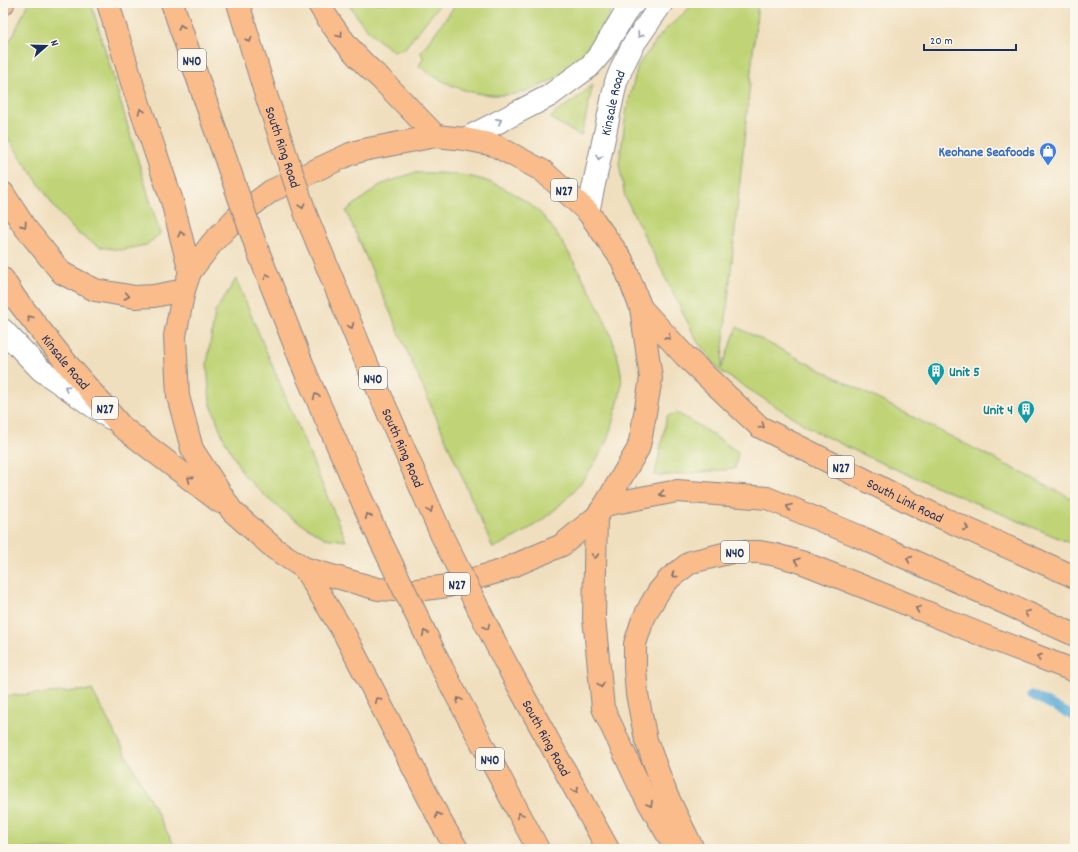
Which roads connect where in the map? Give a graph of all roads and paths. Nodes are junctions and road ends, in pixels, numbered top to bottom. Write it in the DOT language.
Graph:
graph roads {
  1 [pos="108,3"];
  2 [pos="172,3"];
  3 [pos="238,3"];
  4 [pos="318,3"];
  5 [pos="634,3"];
  6 [pos="662,3"];
  7 [pos="436,136"];
  8 [pos="465,139"];
  9 [pos="3,193"];
  10 [pos="588,212"];
  11 [pos="3,279"];
  12 [pos="187,281"];
  13 [pos="641,308"];
  14 [pos="3,330"];
  15 [pos="122,427"];
  16 [pos="232,511"];
  17 [pos="601,511"];
  18 [pos="304,568"];
  19 [pos="1075,577"];
  20 [pos="1075,635"];
  21 [pos="1075,671"];
  22 [pos="457,849"];
  23 [pos="538,849"];
  24 [pos="608,849"];
  25 [pos="676,849"];
  26 [pos="693,849"];
  12 -- 1 [label="highway, one-way"];
  23 -- 2 [label="highway, N40, one-way, bridge"];
  3 -- 24 [label="highway, South Ring Road / N40, one-way, bridge"];
  4 -- 7 [label="highway, one-way"];
  8 -- 5 [label="street, Kinsale Road, one-way"];
  6 -- 10 [label="street, Kinsale Road, one-way"];
  7 -- 8 [label="highway, N27"];
  7 -- 12 [label="highway, N27"];
  8 -- 10 [label="highway, N27"];
  9 -- 12 [label="highway, one-way"];
  10 -- 13 [label="highway, N27"];
  15 -- 11 [label="highway, Kinsale Road / N27, one-way"];
  12 -- 16 [label="highway, N27"];
  13 -- 17 [label="highway, N27"];
  13 -- 19 [label="highway, South Link Road / N27, one-way"];
  15 -- 14 [label="street, one-way"];
  16 -- 15 [label="highway, Kinsale Road / N27, one-way"];
  16 -- 18 [label="highway, N27"];
  17 -- 18 [label="highway, N27"];
  20 -- 17 [label="highway, N27, one-way"];
  17 -- 25 [label="highway, one-way"];
  22 -- 18 [label="highway, one-way"];
  21 -- 26 [label="highway, N40, one-way"];
}
